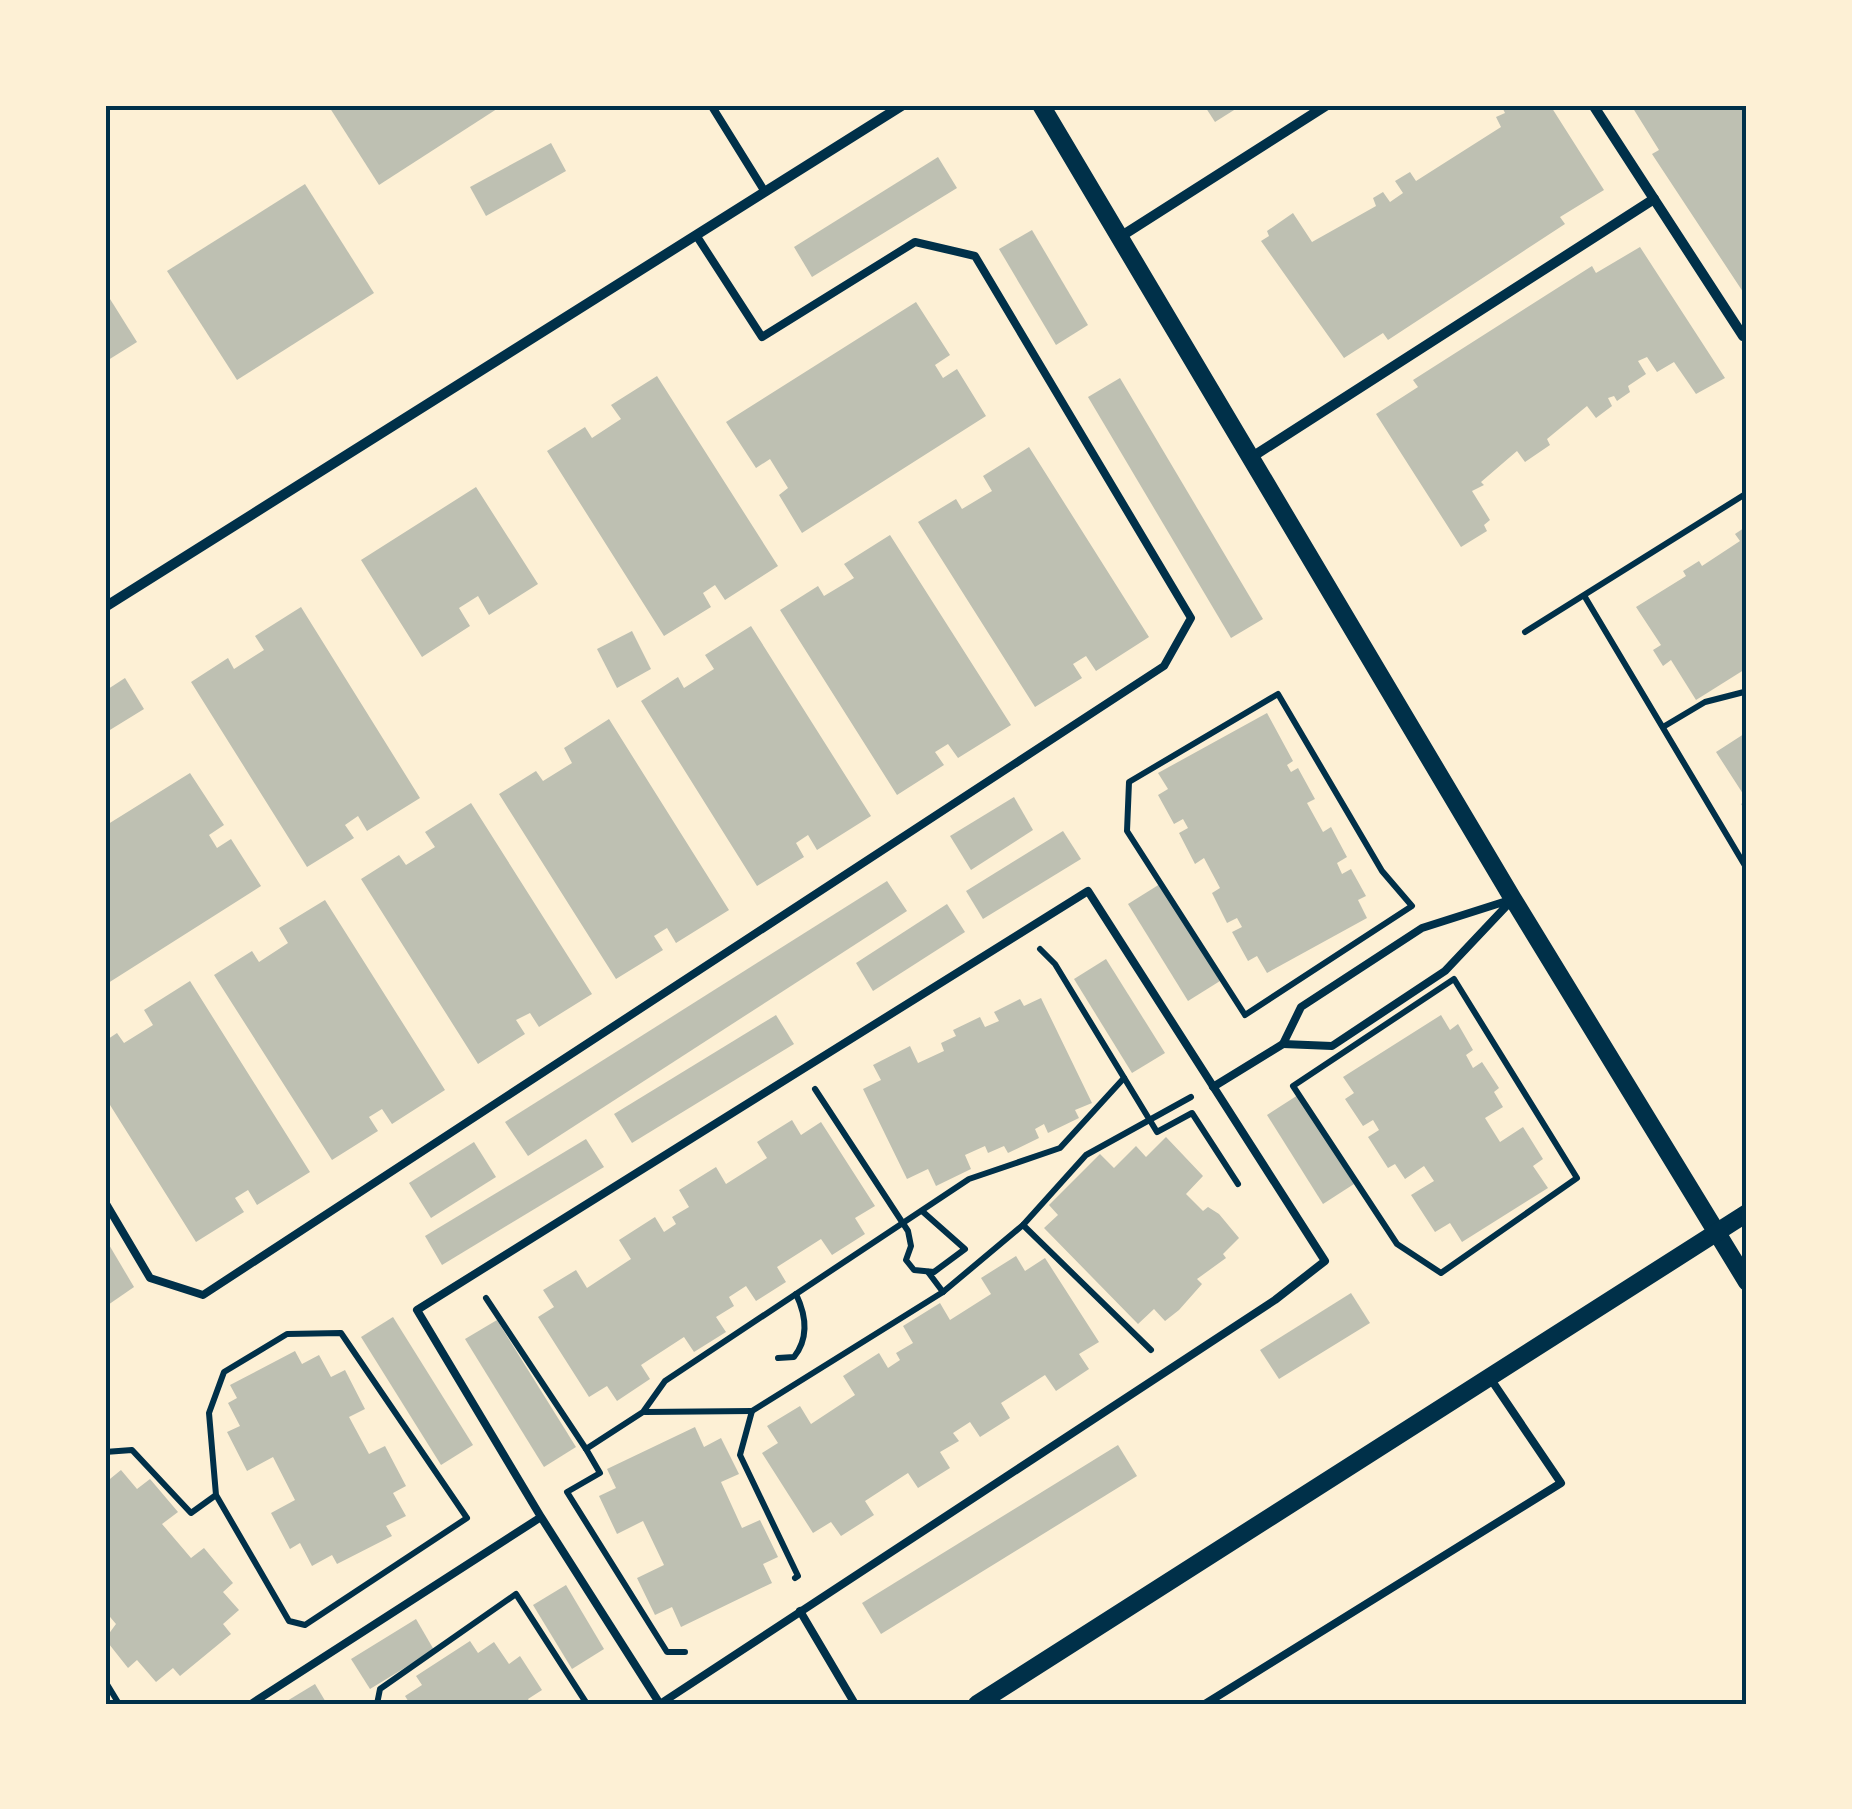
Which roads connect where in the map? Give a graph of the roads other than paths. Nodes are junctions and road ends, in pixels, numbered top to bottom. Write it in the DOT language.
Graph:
graph roads {
  1 [pos="711,105"];
  2 [pos="903,105"];
  3 [pos="1041,105"];
  4 [pos="1328,105"];
  5 [pos="1593,105"];
  6 [pos="764,192"];
  7 [pos="1654,199"];
  8 [pos="696,235"];
  9 [pos="1120,237"];
  10 [pos="1744,336"];
  11 [pos="1252,456"];
  12 [pos="105,607"];
  13 [pos="1513,900"];
  14 [pos="1283,1044"];
  15 [pos="1213,1087"];
  16 [pos="105,1202"];
  17 [pos="1747,1214"];
  18 [pos="1717,1233"];
  19 [pos="1747,1282"];
  20 [pos="1490,1378"];
  21 [pos="541,1516"];
  22 [pos="800,1611"];
  23 [pos="251,1704"];
  24 [pos="855,1704"];
  25 [pos="977,1704"];
  26 [pos="1205,1704"];
  1 -- 6 [label="lane"];
  2 -- 6 [label="street"];
  3 -- 9 [label="street"];
  4 -- 9 [label="street"];
  5 -- 7 [label="street"];
  6 -- 8 [label="street"];
  7 -- 10 [label="street"];
  7 -- 11 [label="street"];
  8 -- 12 [label="street"];
  8 -- 16 [label="lane"];
  9 -- 11 [label="street"];
  11 -- 13 [label="street"];
  13 -- 14 [label="lane"];
  13 -- 14 [label="lane"];
  13 -- 18 [label="street"];
  14 -- 15 [label="lane"];
  15 -- 21 [label="lane"];
  15 -- 22 [label="lane"];
  17 -- 18 [label="street"];
  18 -- 19 [label="street"];
  18 -- 20 [label="street"];
  20 -- 25 [label="street"];
  20 -- 26 [label="lane"];
  21 -- 22 [label="lane"];
  21 -- 23 [label="lane"];
  22 -- 24 [label="lane"];
}
